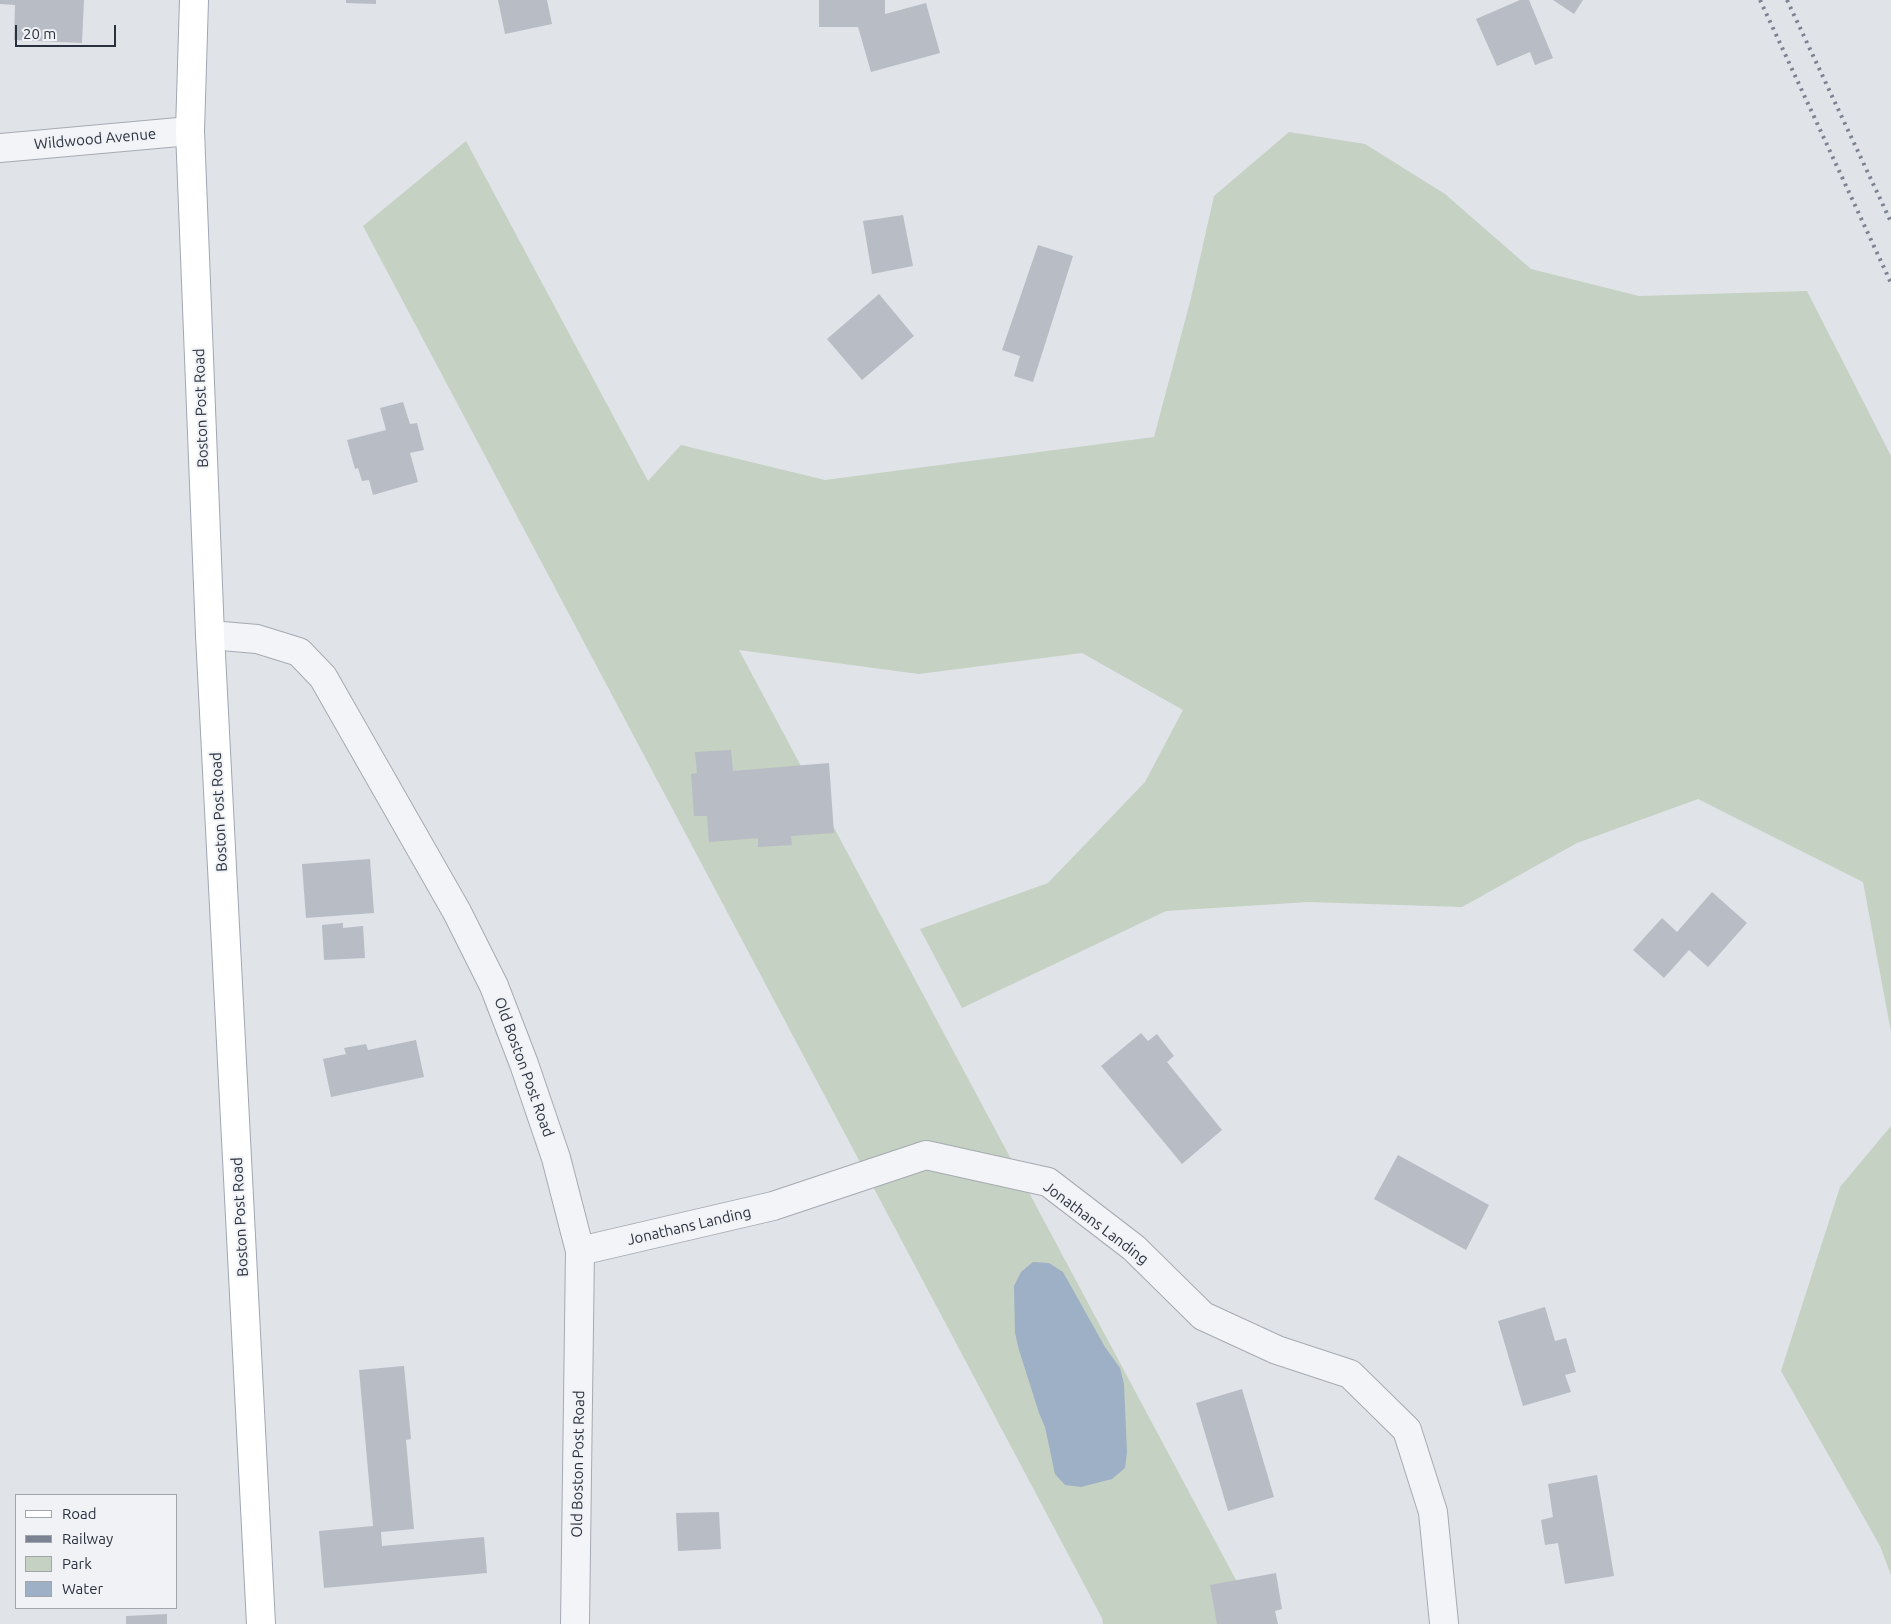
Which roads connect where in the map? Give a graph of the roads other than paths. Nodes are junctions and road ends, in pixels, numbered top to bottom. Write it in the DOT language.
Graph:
graph roads {
  1 [pos="194,0"];
  2 [pos="190,131"];
  3 [pos="0,148"];
  4 [pos="210,635"];
  5 [pos="580,1251"];
  6 [pos="261,1624"];
  7 [pos="575,1624"];
  8 [pos="1446,1624"];
  1 -- 2 [label="main road, Boston Post Road"];
  2 -- 3 [label="street, Wildwood Avenue"];
  2 -- 4 [label="main road, Boston Post Road"];
  4 -- 5 [label="street, Old Boston Post Road"];
  4 -- 6 [label="main road, Boston Post Road"];
  5 -- 7 [label="street, Old Boston Post Road"];
  5 -- 8 [label="street, Jonathans Landing"];
}
